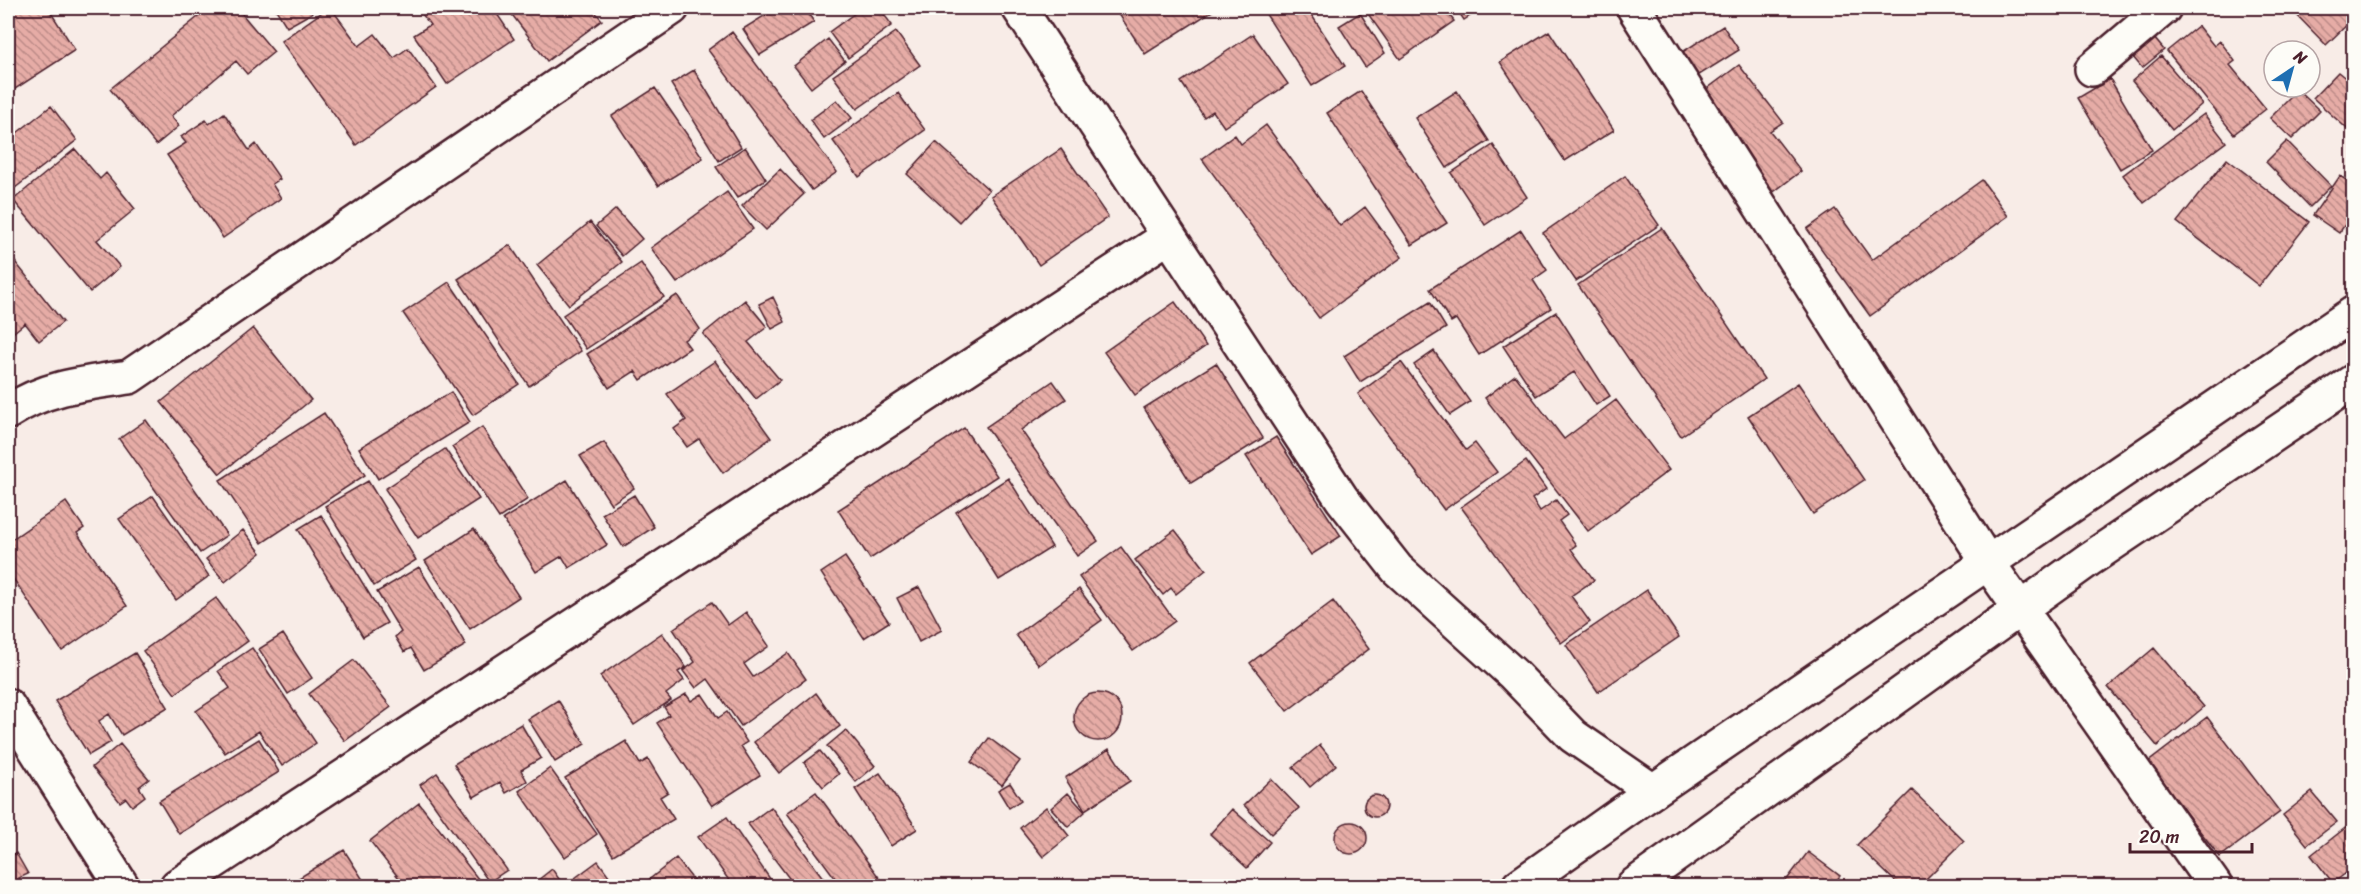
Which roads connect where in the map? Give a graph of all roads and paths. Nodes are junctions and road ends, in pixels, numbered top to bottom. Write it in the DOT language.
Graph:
graph roads {
  1 [pos="672,8"];
  2 [pos="1019,8"];
  3 [pos="1634,8"];
  4 [pos="2164,8"];
  5 [pos="2092,69"];
  6 [pos="1169,236"];
  7 [pos="2354,313"];
  8 [pos="2354,381"];
  9 [pos="8,412"];
  10 [pos="1989,563"];
  11 [pos="2020,610"];
  12 [pos="8,706"];
  13 [pos="1653,791"];
  14 [pos="122,886"];
  15 [pos="177,886"];
  16 [pos="1519,886"];
  17 [pos="1633,886"];
  18 [pos="2215,886"];
  1 -- 9 [label="street"];
  2 -- 6 [label="street"];
  3 -- 10 [label="street"];
  4 -- 5 [label="street"];
  6 -- 13 [label="street"];
  6 -- 15 [label="street"];
  7 -- 10 [label="street"];
  8 -- 11 [label="street"];
  10 -- 11 [label="street"];
  10 -- 13 [label="street"];
  11 -- 17 [label="street"];
  11 -- 18 [label="street"];
  12 -- 14 [label="street"];
  13 -- 16 [label="street"];
}
